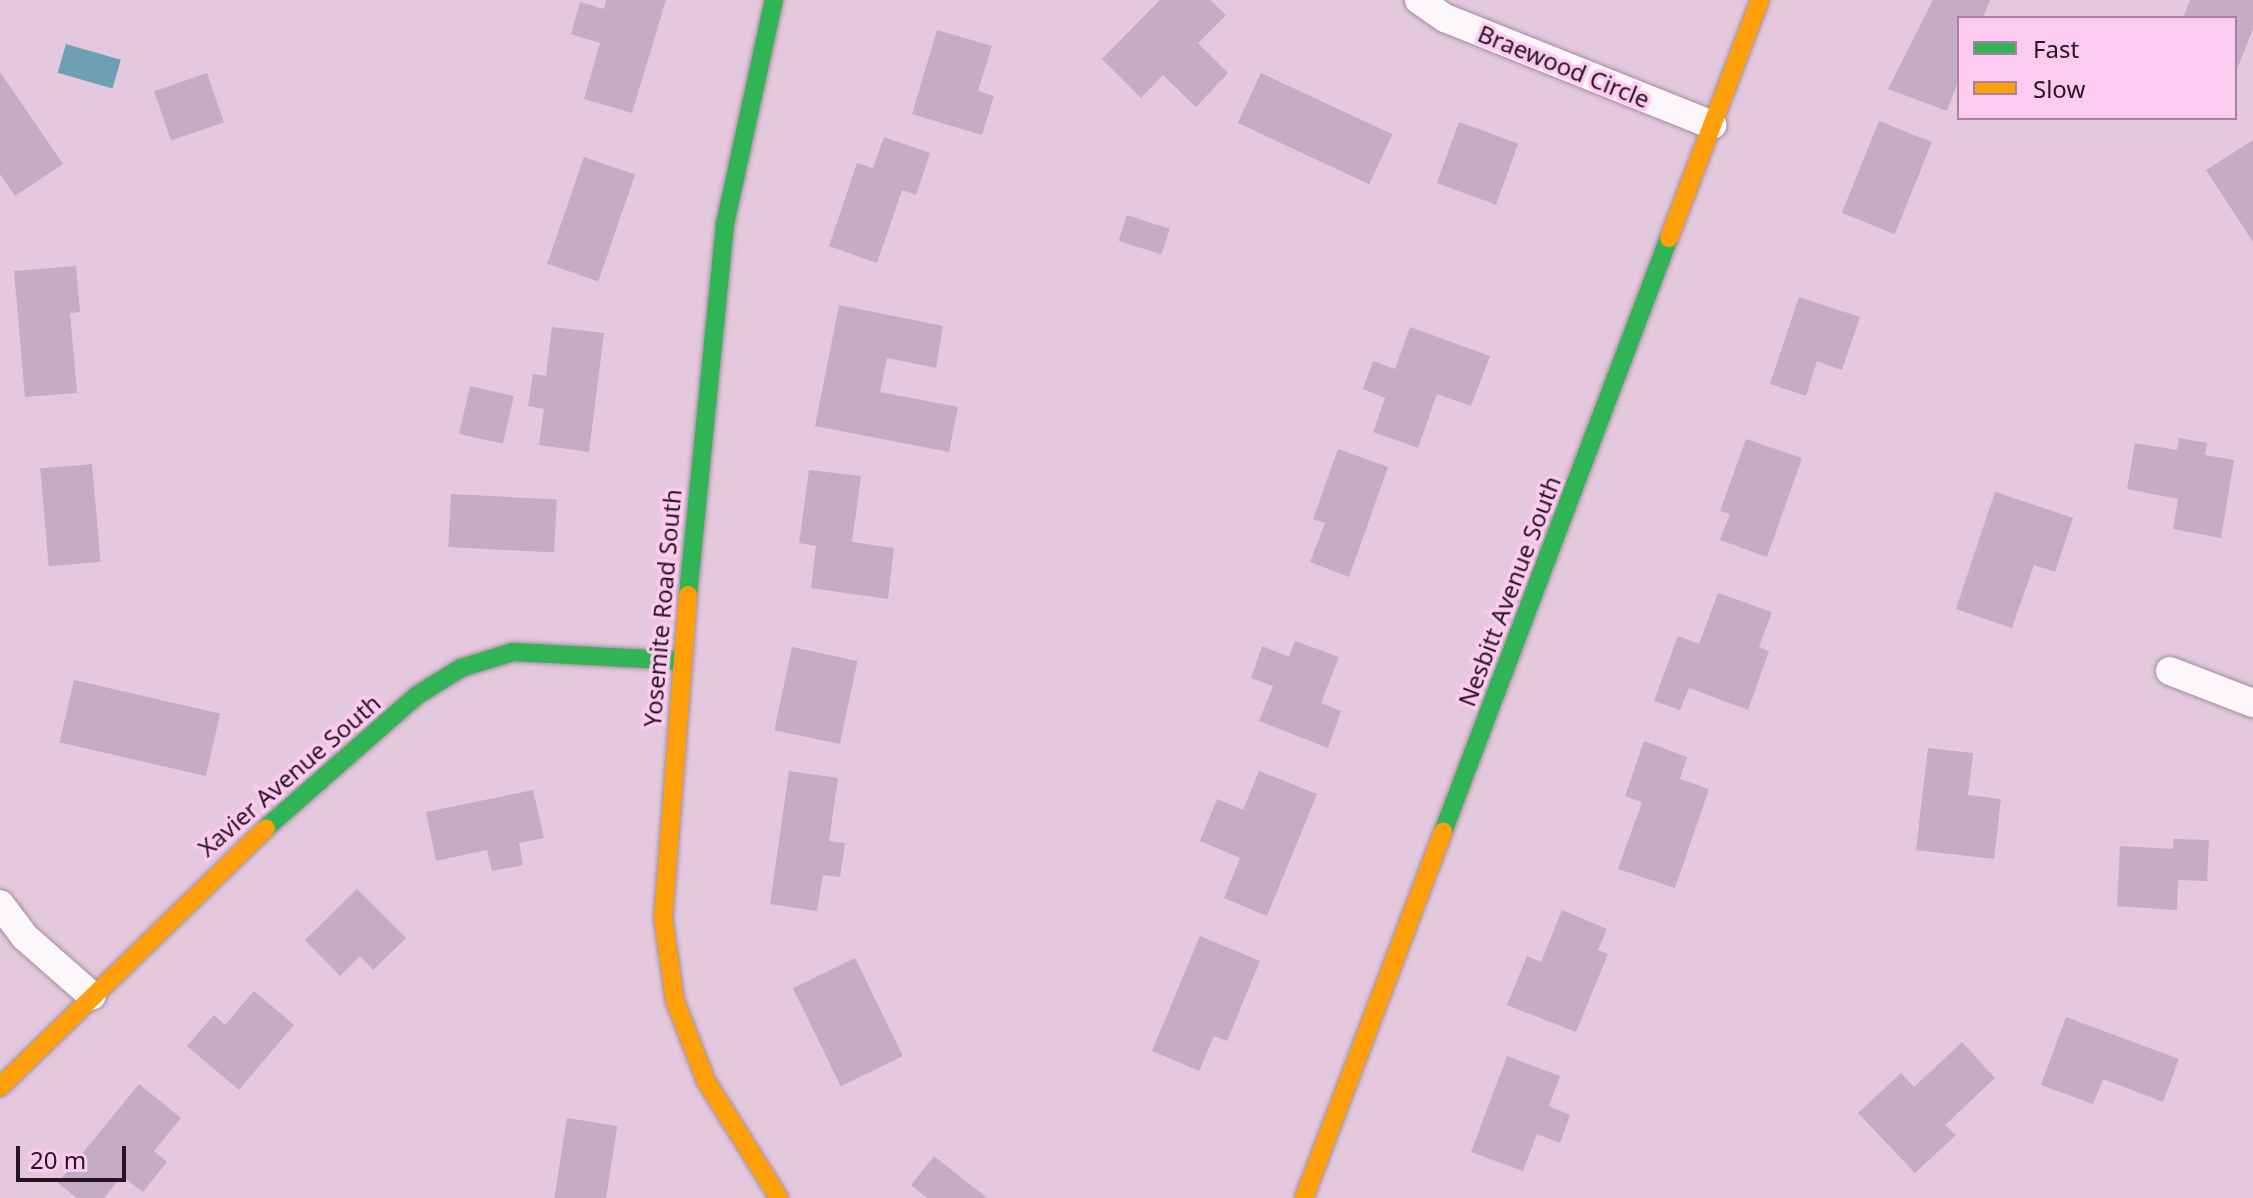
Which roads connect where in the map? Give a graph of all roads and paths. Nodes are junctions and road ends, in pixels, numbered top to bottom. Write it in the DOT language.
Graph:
graph roads {
  1 [pos="774,0"];
  2 [pos="1419,0"];
  3 [pos="1760,0"];
  4 [pos="1712,125"];
  5 [pos="682,661"];
  6 [pos="2170,671"];
  7 [pos="2253,703"];
  8 [pos="0,904"];
  9 [pos="92,996"];
  10 [pos="0,1087"];
  11 [pos="1315,1195"];
  12 [pos="779,1198"];
  1 -- 5 [label="street, Yosemite Road South"];
  2 -- 4 [label="street, Braewood Circle"];
  3 -- 4 [label="street, Nesbitt Avenue South"];
  4 -- 11 [label="street, Nesbitt Avenue South"];
  5 -- 9 [label="street, Xavier Avenue South"];
  5 -- 12 [label="street, Yosemite Road South"];
  6 -- 7 [label="street"];
  8 -- 9 [label="street"];
  9 -- 10 [label="street, Xavier Avenue South"];
}
